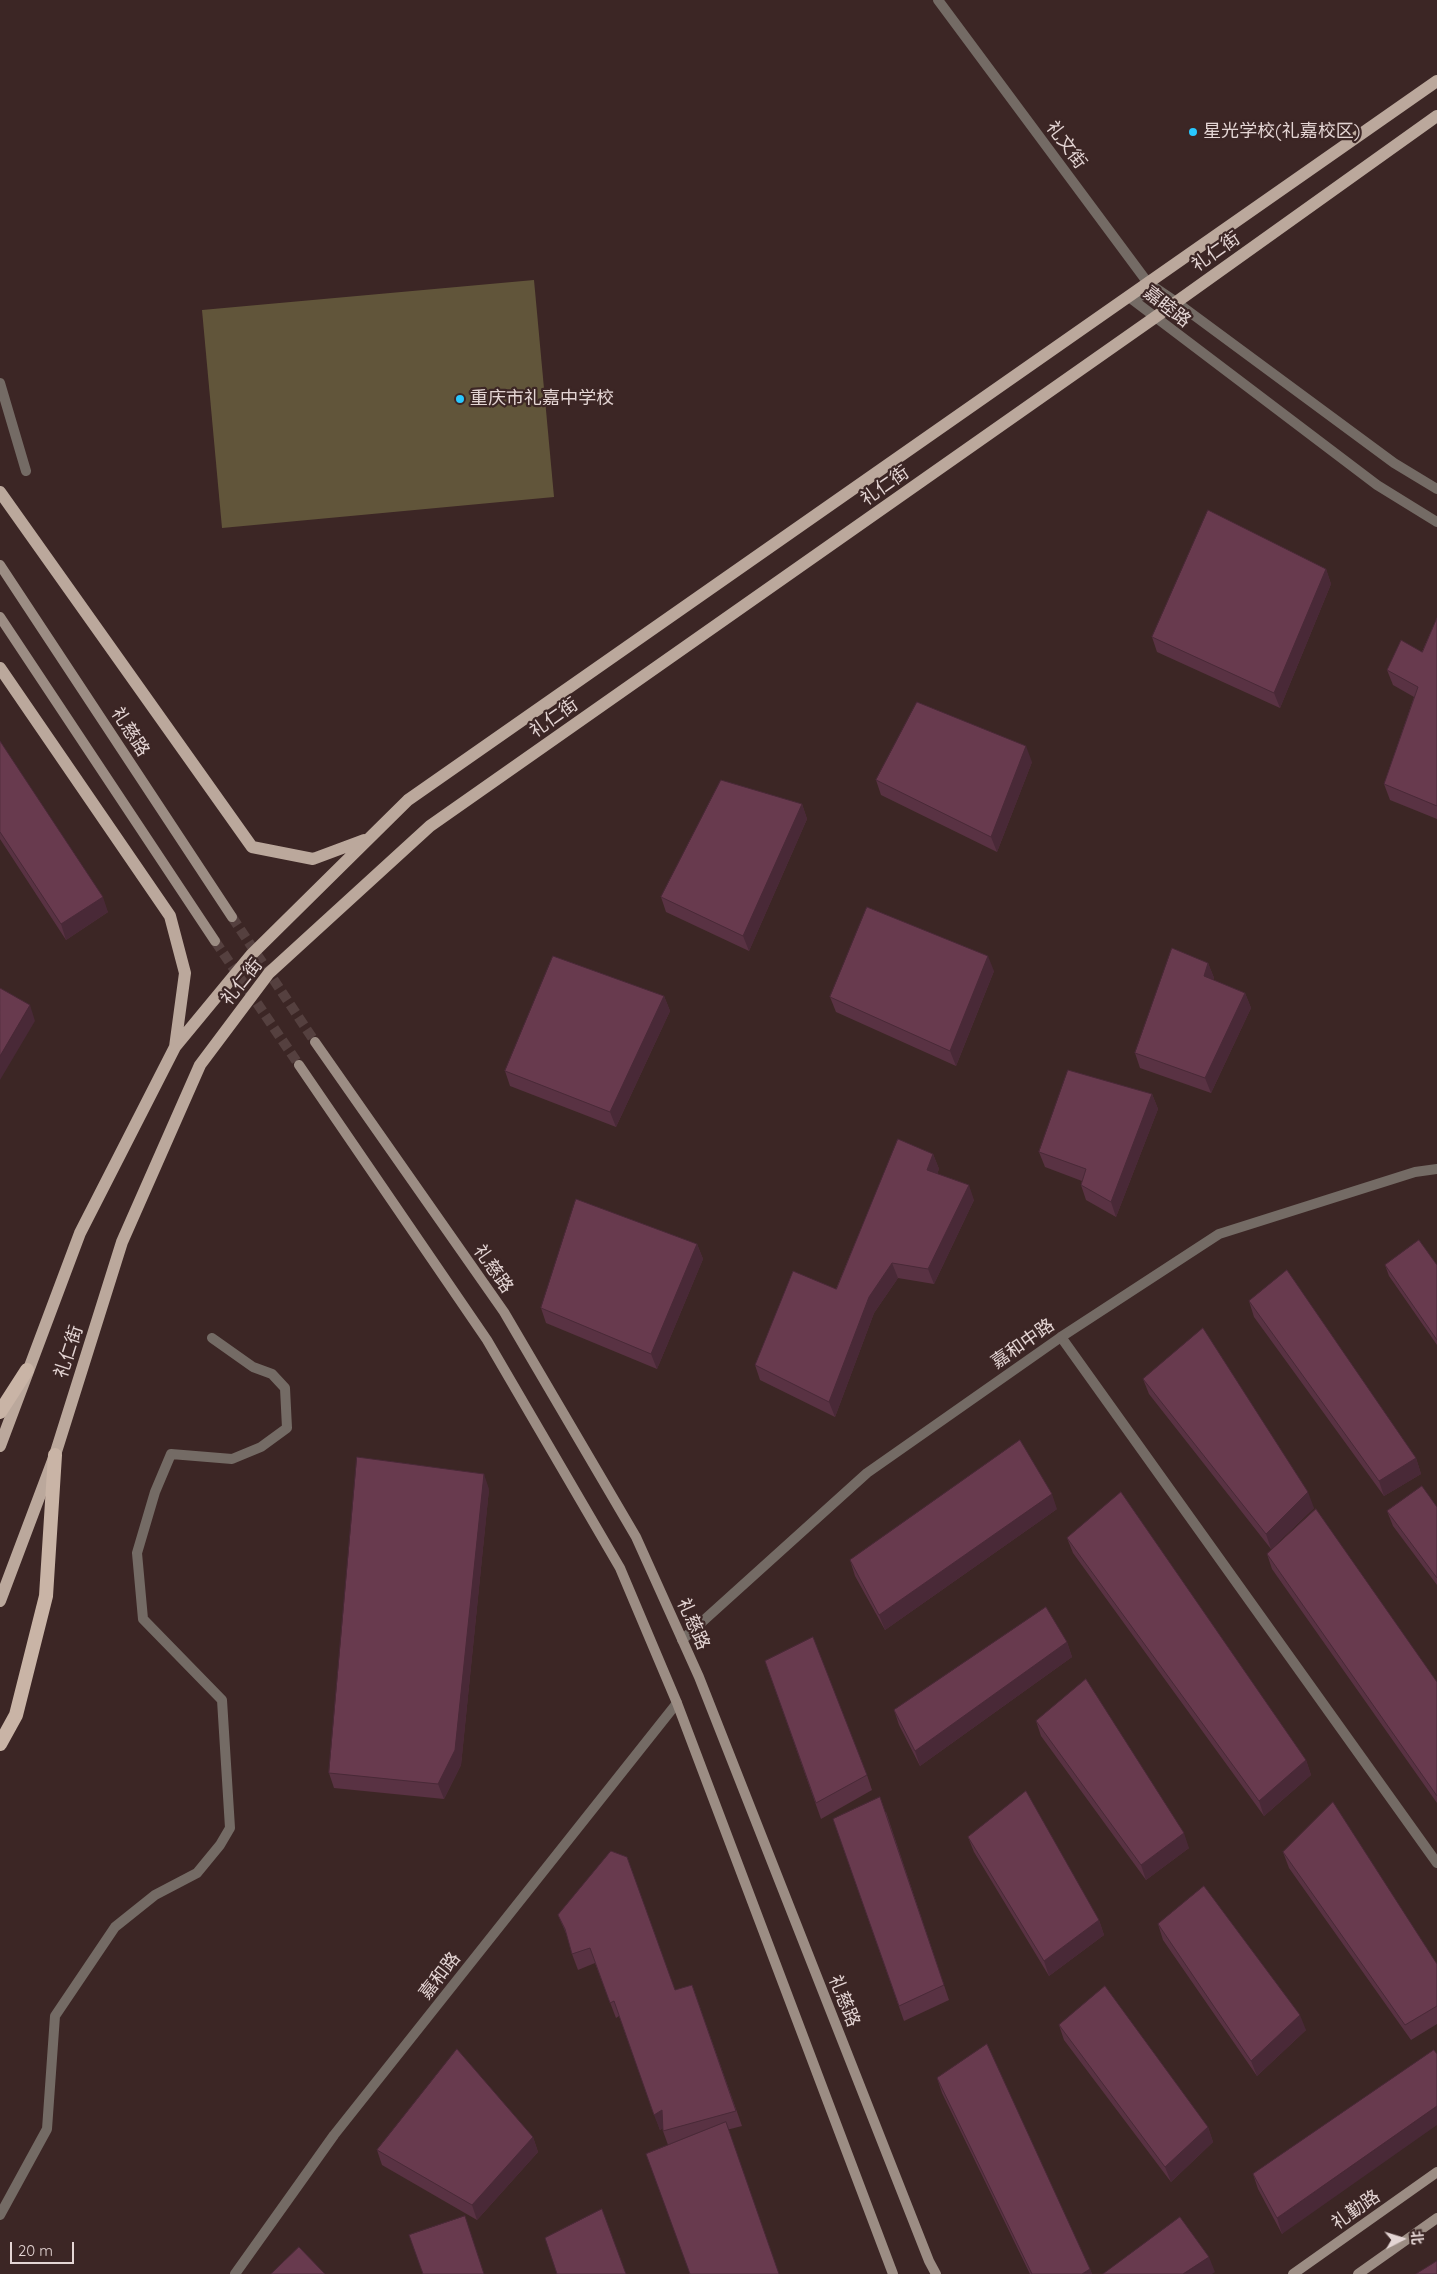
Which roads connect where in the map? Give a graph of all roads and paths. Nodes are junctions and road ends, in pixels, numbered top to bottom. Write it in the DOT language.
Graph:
graph roads {
  1 [pos="938,0"];
  2 [pos="1437,81"];
  3 [pos="1437,116"];
  4 [pos="1148,283"];
  5 [pos="1128,297"];
  6 [pos="1176,302"];
  7 [pos="1154,318"];
  8 [pos="0,383"];
  9 [pos="26,471"];
  10 [pos="1437,489"];
  11 [pos="0,492"];
  12 [pos="1437,522"];
  13 [pos="0,565"];
  14 [pos="0,617"];
  15 [pos="0,668"];
  16 [pos="369,838"];
  17 [pos="232,917"];
  18 [pos="215,940"];
  19 [pos="315,1042"];
  20 [pos="175,1047"];
  21 [pos="299,1065"];
  22 [pos="1437,1170"];
  23 [pos="1061,1337"];
  24 [pos="212,1338"];
  25 [pos="27,1370"];
  26 [pos="0,1412"];
  27 [pos="0,1446"];
  28 [pos="55,1455"];
  29 [pos="0,1601"];
  30 [pos="682,1640"];
  31 [pos="677,1703"];
  32 [pos="0,1744"];
  33 [pos="1437,1863"];
  34 [pos="1437,2172"];
  35 [pos="0,2215"];
  36 [pos="1437,2218"];
  37 [pos="235,2274"];
  38 [pos="893,2274"];
  39 [pos="936,2274"];
  40 [pos="1293,2274"];
  41 [pos="1358,2274"];
  1 -- 4 [label="street, 礼文街"];
  2 -- 4 [label="main road, 礼仁街"];
  3 -- 6 [label="main road, 礼仁街"];
  4 -- 5 [label="main road, 礼仁街"];
  4 -- 6 [label="street, 礼文街"];
  5 -- 6 [label="street, 嘉睦路"];
  5 -- 7 [label="street, 嘉睦路"];
  5 -- 16 [label="main road, 礼仁街"];
  6 -- 7 [label="main road, 礼仁街"];
  6 -- 10 [label="street, 嘉睦路"];
  7 -- 12 [label="street, 嘉睦路"];
  7 -- 28 [label="main road, 礼仁街"];
  8 -- 9 [label="street"];
  11 -- 16 [label="main road"];
  13 -- 17 [label="main road, 礼慈路"];
  14 -- 18 [label="main road"];
  15 -- 20 [label="main road"];
  16 -- 20 [label="main road, 礼仁街"];
  19 -- 30 [label="main road, 礼慈路"];
  20 -- 25 [label="main road, 礼仁街"];
  21 -- 31 [label="main road"];
  22 -- 23 [label="street, 嘉和中路"];
  23 -- 30 [label="street, 嘉和中路"];
  23 -- 33 [label="street"];
  24 -- 35 [label="street"];
  25 -- 26 [label="highway"];
  25 -- 27 [label="main road, 礼仁街"];
  28 -- 29 [label="main road, 礼仁街"];
  28 -- 32 [label="highway"];
  30 -- 39 [label="main road, 礼慈路"];
  31 -- 37 [label="street, 嘉和路"];
  31 -- 38 [label="main road"];
  34 -- 40 [label="main road, 礼勤路"];
  36 -- 41 [label="main road"];
}
